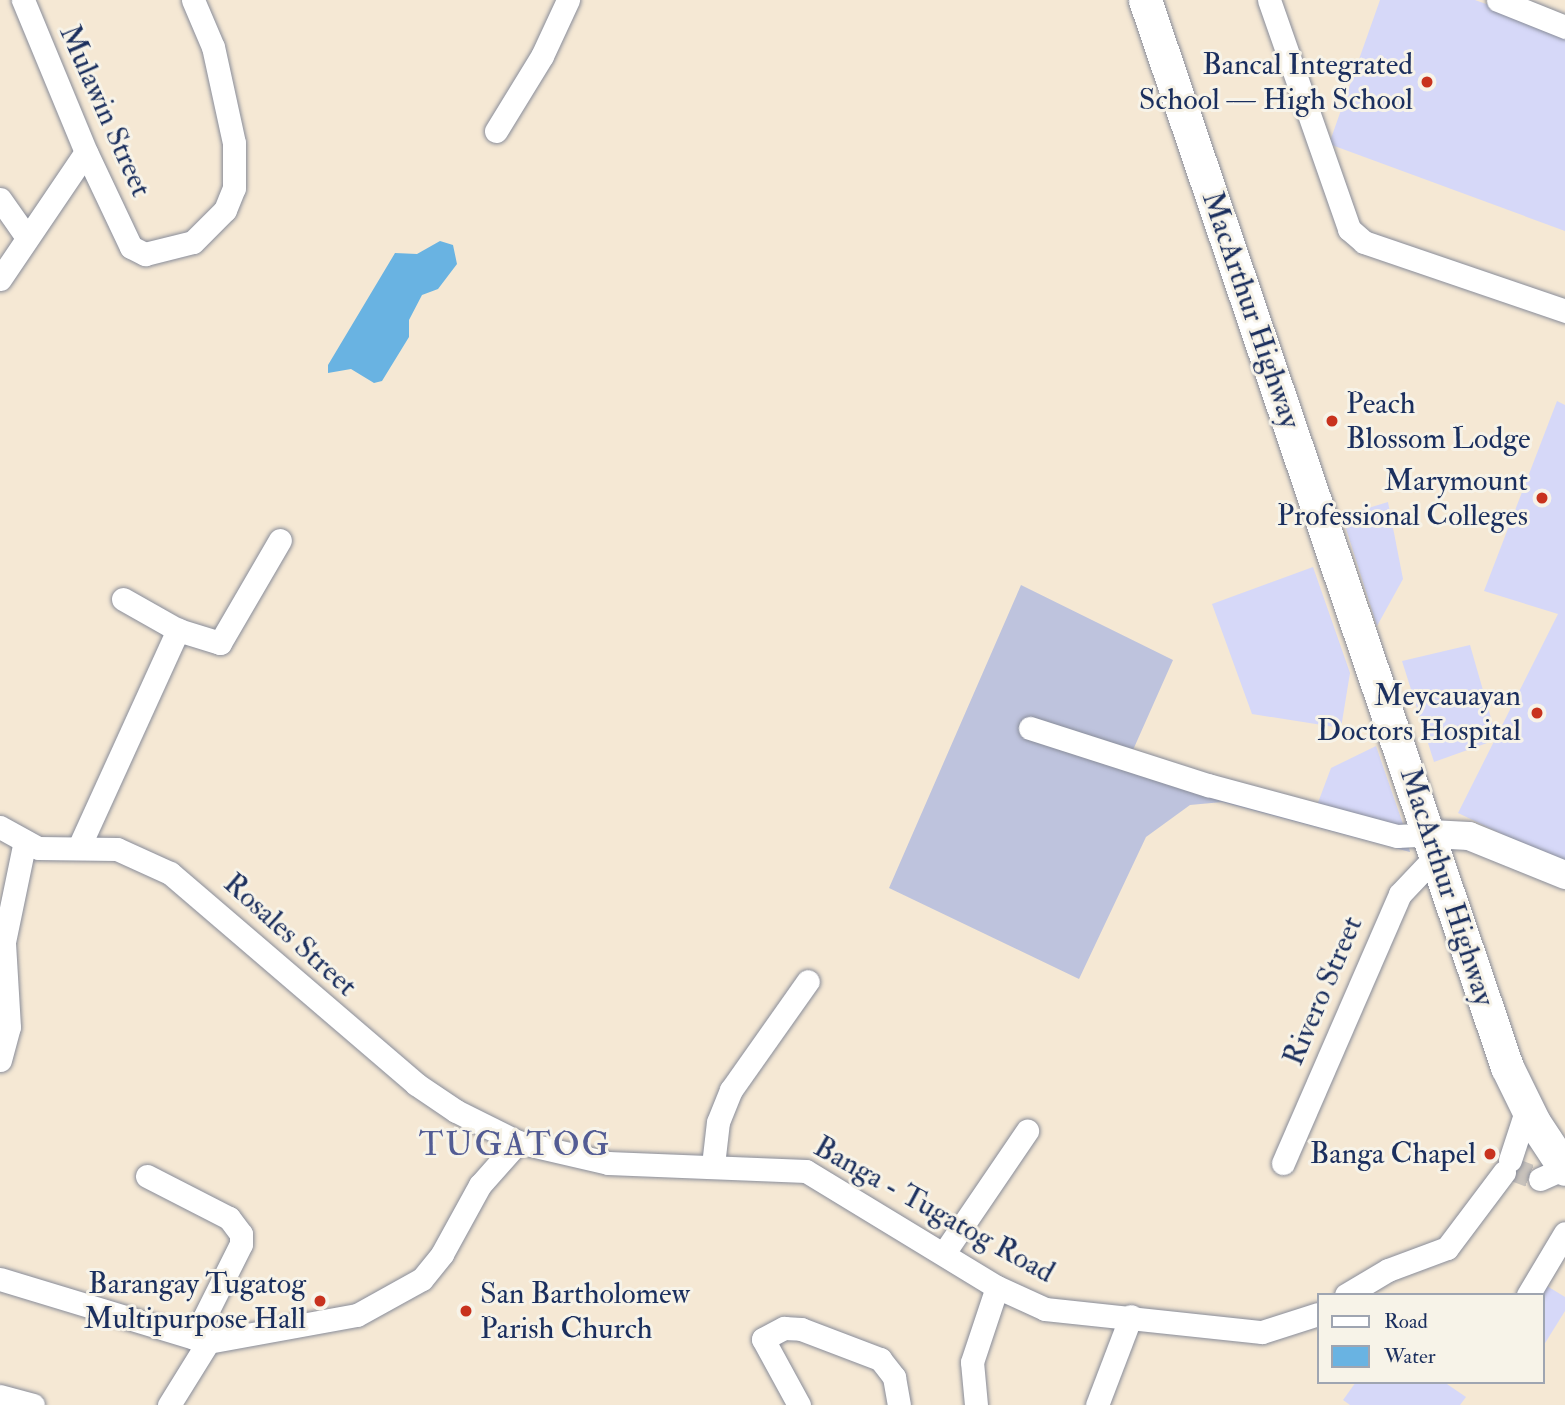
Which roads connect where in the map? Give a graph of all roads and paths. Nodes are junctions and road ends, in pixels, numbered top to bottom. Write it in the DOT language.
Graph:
graph roads {
  1 [pos="23,0"];
  2 [pos="193,0"];
  3 [pos="568,0"];
  4 [pos="1145,0"];
  5 [pos="1269,0"];
  6 [pos="1498,0"];
  7 [pos="1565,27"];
  8 [pos="496,131"];
  9 [pos="86,152"];
  10 [pos="0,199"];
  11 [pos="26,236"];
  12 [pos="0,279"];
  13 [pos="1565,311"];
  14 [pos="280,540"];
  15 [pos="123,599"];
  16 [pos="178,630"];
  17 [pos="1030,728"];
  18 [pos="0,827"];
  19 [pos="25,841"];
  20 [pos="1433,845"];
  21 [pos="79,847"];
  22 [pos="1565,875"];
  23 [pos="808,981"];
  24 [pos="0,1060"];
  25 [pos="1527,1108"];
  26 [pos="1027,1131"];
  27 [pos="518,1142"];
  28 [pos="1283,1163"];
  29 [pos="713,1165"];
  30 [pos="1557,1172"];
  31 [pos="147,1176"];
  32 [pos="1565,1233"];
  33 [pos="944,1253"];
  34 [pos="0,1279"];
  35 [pos="997,1287"];
  36 [pos="1349,1293"];
  37 [pos="1529,1293"];
  38 [pos="1316,1315"];
  39 [pos="1131,1316"];
  40 [pos="201,1340"];
  41 [pos="0,1396"];
  42 [pos="33,1405"];
  43 [pos="169,1405"];
  44 [pos="799,1405"];
  45 [pos="899,1405"];
  46 [pos="976,1405"];
  47 [pos="1097,1405"];
  1 -- 9 [label="street, Mulawin Street"];
  2 -- 9 [label="street, Mulawin Street"];
  3 -- 8 [label="street"];
  4 -- 20 [label="highway, MacArthur Highway"];
  5 -- 13 [label="street"];
  6 -- 7 [label="street"];
  9 -- 11 [label="street"];
  10 -- 11 [label="street"];
  11 -- 12 [label="street"];
  14 -- 16 [label="street"];
  15 -- 16 [label="street"];
  16 -- 21 [label="street"];
  17 -- 20 [label="street"];
  18 -- 19 [label="street, Rosales Street"];
  19 -- 21 [label="street, Rosales Street"];
  19 -- 24 [label="street"];
  20 -- 22 [label="main road"];
  20 -- 25 [label="highway, MacArthur Highway"];
  20 -- 28 [label="street, Rivero Street"];
  21 -- 27 [label="street, Rosales Street"];
  23 -- 29 [label="street"];
  25 -- 30 [label="highway, MacArthur Highway"];
  25 -- 36 [label="street"];
  26 -- 33 [label="street"];
  27 -- 29 [label="street, Banga - Tugatog Road"];
  27 -- 40 [label="street"];
  29 -- 33 [label="street, Banga - Tugatog Road"];
  31 -- 40 [label="street"];
  32 -- 37 [label="street"];
  33 -- 35 [label="street, Banga - Tugatog Road"];
  34 -- 40 [label="street"];
  35 -- 39 [label="street, Banga - Tugatog Road"];
  35 -- 46 [label="street"];
  38 -- 39 [label="street, Banga - Tugatog Road"];
  39 -- 47 [label="street"];
  40 -- 43 [label="street"];
  41 -- 42 [label="street"];
  44 -- 45 [label="street"];
}
